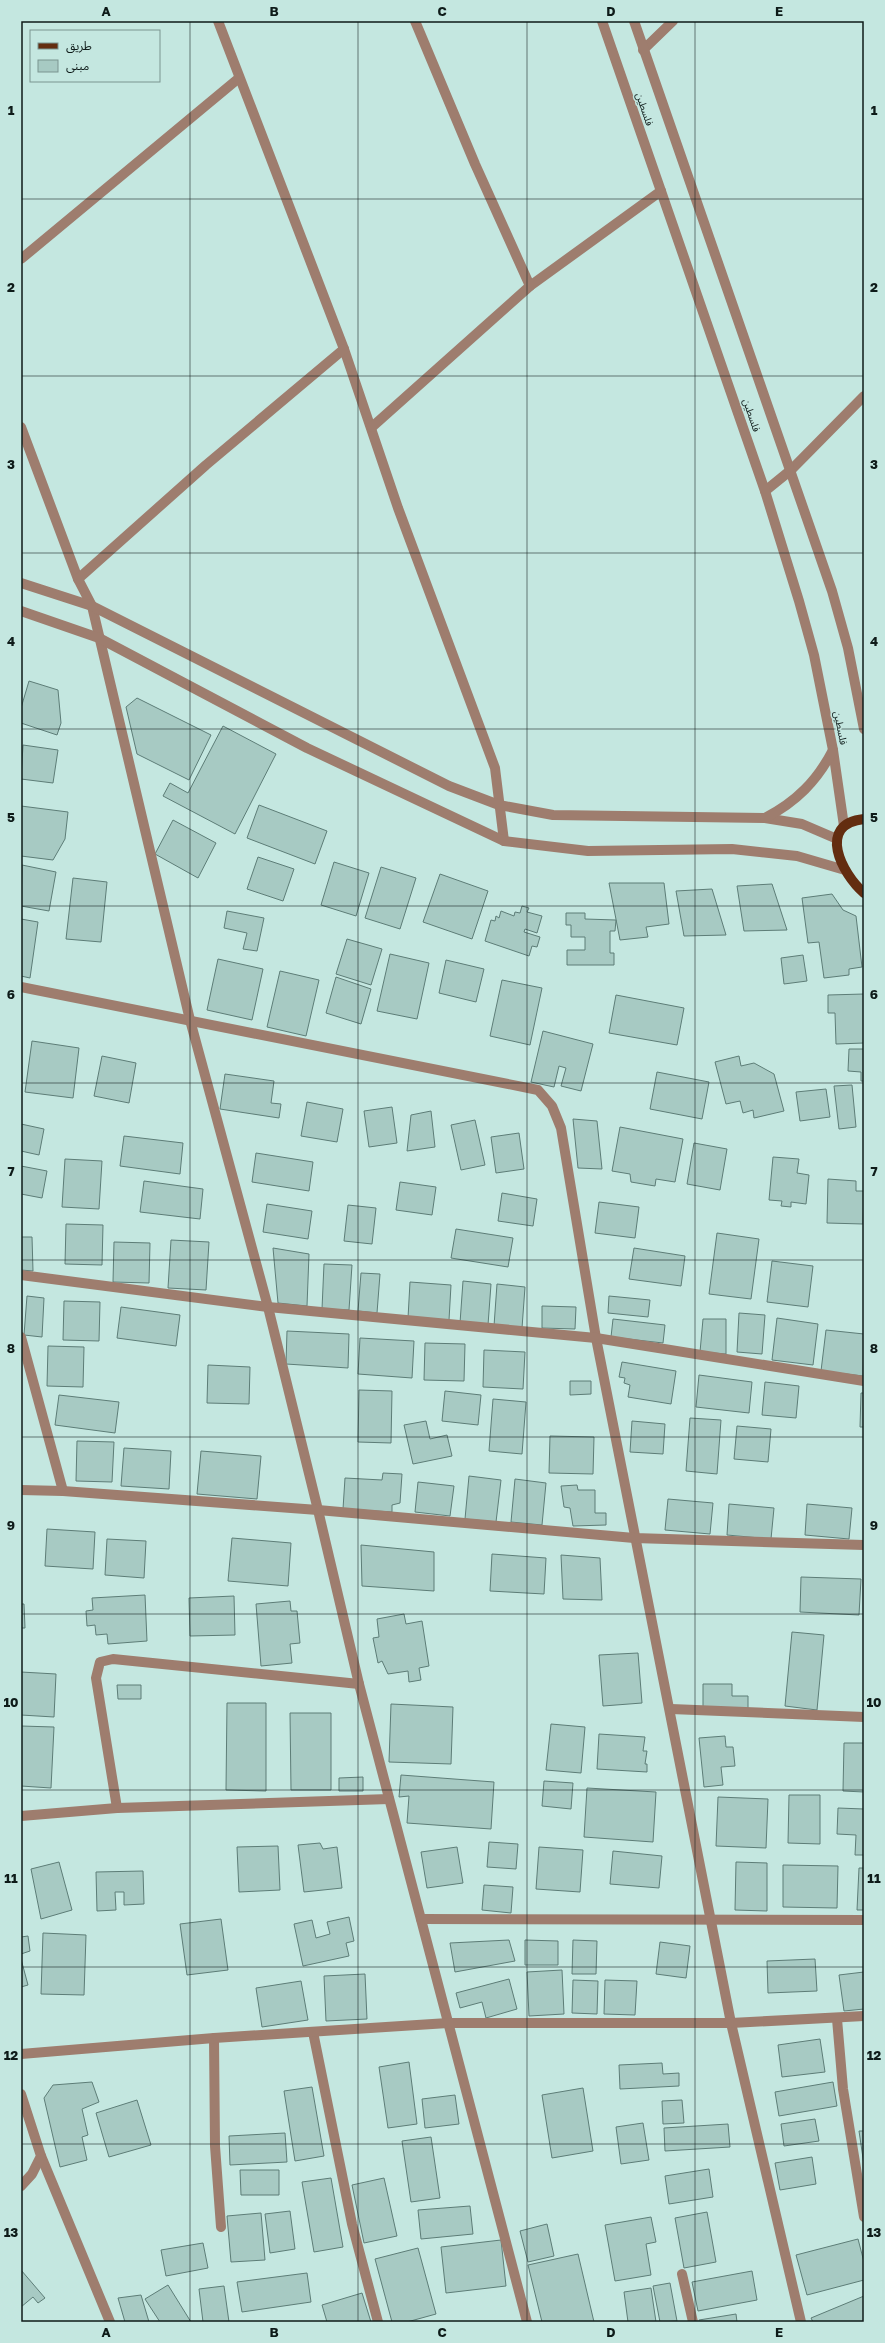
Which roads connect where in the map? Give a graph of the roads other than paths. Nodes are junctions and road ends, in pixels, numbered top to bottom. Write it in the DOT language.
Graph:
graph roads {
  1 [pos="218,21"];
  2 [pos="415,21"];
  3 [pos="602,21"];
  4 [pos="634,21"];
  5 [pos="673,21"];
  6 [pos="644,50"];
  7 [pos="239,78"];
  8 [pos="661,191"];
  9 [pos="21,259"];
  10 [pos="530,286"];
  11 [pos="344,349"];
  12 [pos="864,396"];
  13 [pos="21,427"];
  14 [pos="372,427"];
  15 [pos="791,470"];
  16 [pos="765,492"];
  17 [pos="78,579"];
  18 [pos="21,583"];
  19 [pos="92,606"];
  20 [pos="21,611"];
  21 [pos="99,638"];
  22 [pos="864,729"];
  23 [pos="833,750"];
  24 [pos="499,805"];
  25 [pos="765,818"];
  26 [pos="864,819"];
  27 [pos="844,826"];
  28 [pos="837,839"];
  29 [pos="504,841"];
  30 [pos="845,870"];
  31 [pos="864,893"];
  32 [pos="21,987"];
  33 [pos="190,1020"];
  34 [pos="21,1275"];
  35 [pos="268,1307"];
  36 [pos="21,1337"];
  37 [pos="596,1338"];
  38 [pos="864,1381"];
  39 [pos="21,1490"];
  40 [pos="64,1491"];
  41 [pos="318,1510"];
  42 [pos="634,1538"];
  43 [pos="864,1545"];
  44 [pos="358,1684"];
  45 [pos="671,1709"];
  46 [pos="864,1717"];
  47 [pos="389,1799"];
  48 [pos="117,1808"];
  49 [pos="21,1816"];
  50 [pos="421,1919"];
  51 [pos="711,1919"];
  52 [pos="864,1920"];
  53 [pos="864,2016"];
  54 [pos="837,2019"];
  55 [pos="448,2023"];
  56 [pos="731,2023"];
  57 [pos="313,2032"];
  58 [pos="214,2038"];
  59 [pos="21,2054"];
  60 [pos="21,2094"];
  61 [pos="41,2156"];
  62 [pos="21,2186"];
  63 [pos="864,2217"];
  64 [pos="221,2227"];
  65 [pos="682,2274"];
  66 [pos="110,2322"];
  67 [pos="378,2322"];
  68 [pos="527,2322"];
  69 [pos="693,2322"];
  70 [pos="801,2322"];
  1 -- 7 [label="street"];
  2 -- 10 [label="street"];
  3 -- 8 [label="street, فلسطين"];
  4 -- 6 [label="street, فلسطين"];
  5 -- 6 [label="street"];
  6 -- 15 [label="street, فلسطين"];
  7 -- 9 [label="street"];
  7 -- 11 [label="street"];
  8 -- 10 [label="street"];
  8 -- 16 [label="street, فلسطين"];
  10 -- 14 [label="street"];
  11 -- 14 [label="street"];
  11 -- 17 [label="street"];
  12 -- 15 [label="street"];
  13 -- 17 [label="street"];
  14 -- 24 [label="street"];
  15 -- 16 [label="street"];
  15 -- 22 [label="street, فلسطين"];
  16 -- 23 [label="street, فلسطين"];
  17 -- 19 [label="street"];
  18 -- 19 [label="street"];
  19 -- 21 [label="street"];
  19 -- 24 [label="street"];
  20 -- 21 [label="street"];
  21 -- 29 [label="street"];
  21 -- 33 [label="street"];
  23 -- 25 [label="street"];
  23 -- 27 [label="street, فلسطين"];
  24 -- 25 [label="street"];
  24 -- 29 [label="street"];
  25 -- 28 [label="street"];
  26 -- 27 [label="main road"];
  27 -- 28 [label="main road"];
  28 -- 30 [label="main road"];
  29 -- 30 [label="street"];
  30 -- 31 [label="main road"];
  32 -- 33 [label="street"];
  33 -- 35 [label="street"];
  33 -- 37 [label="street"];
  34 -- 35 [label="street"];
  35 -- 37 [label="street"];
  35 -- 41 [label="street"];
  36 -- 40 [label="street"];
  37 -- 38 [label="street"];
  37 -- 42 [label="street"];
  39 -- 40 [label="street"];
  40 -- 41 [label="street"];
  41 -- 42 [label="street"];
  41 -- 44 [label="street"];
  42 -- 43 [label="street"];
  42 -- 45 [label="street"];
  44 -- 47 [label="street"];
  44 -- 48 [label="street"];
  45 -- 46 [label="street"];
  45 -- 51 [label="street"];
  47 -- 48 [label="street"];
  47 -- 50 [label="street"];
  48 -- 49 [label="street"];
  50 -- 51 [label="street"];
  50 -- 55 [label="street"];
  51 -- 52 [label="street"];
  51 -- 56 [label="street"];
  53 -- 54 [label="street"];
  54 -- 56 [label="street"];
  54 -- 63 [label="street"];
  55 -- 56 [label="street"];
  55 -- 57 [label="street"];
  55 -- 68 [label="street"];
  56 -- 70 [label="street"];
  57 -- 58 [label="street"];
  57 -- 67 [label="street"];
  58 -- 59 [label="street"];
  58 -- 64 [label="street"];
  60 -- 61 [label="street"];
  61 -- 62 [label="street"];
  61 -- 66 [label="street"];
  65 -- 69 [label="street"];
}
